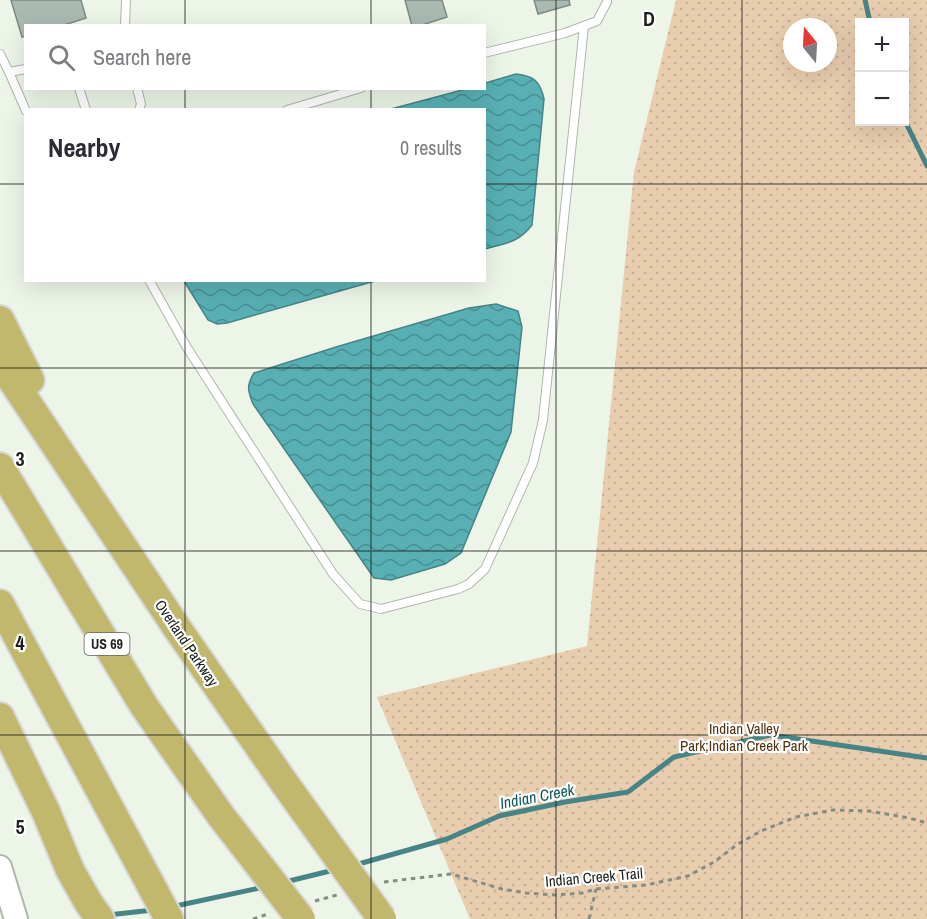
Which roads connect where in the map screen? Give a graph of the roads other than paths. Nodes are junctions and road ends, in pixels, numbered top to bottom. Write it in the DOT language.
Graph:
graph roads {
  1 [pos="126,0"];
  2 [pos="607,0"];
  3 [pos="125,24"];
  4 [pos="584,26"];
  5 [pos="486,52"];
  6 [pos="0,54"];
  7 [pos="24,69"];
  8 [pos="9,72"];
  9 [pos="80,90"];
  10 [pos="138,90"];
  11 [pos="354,90"];
  12 [pos="25,108"];
  13 [pos="85,108"];
  14 [pos="140,108"];
  15 [pos="294,108"];
  16 [pos="150,282"];
  17 [pos="0,320"];
  18 [pos="0,362"];
  19 [pos="0,467"];
  20 [pos="91,500"];
  21 [pos="0,604"];
  22 [pos="0,717"];
  23 [pos="0,867"];
  24 [pos="297,911"];
  25 [pos="93,913"];
  26 [pos="16,919"];
  27 [pos="169,919"];
  28 [pos="382,919"];
  1 -- 3 [label="lane"];
  2 -- 4 [label="lane"];
  4 -- 5 [label="lane"];
  4 -- 16 [label="lane"];
  6 -- 8 [label="lane"];
  7 -- 8 [label="lane"];
  8 -- 12 [label="lane"];
  9 -- 13 [label="lane"];
  10 -- 14 [label="lane"];
  11 -- 15 [label="lane"];
  17 -- 20 [label="highway"];
  18 -- 20 [label="highway, Overland Parkway"];
  19 -- 24 [label="highway, US 69, bridge"];
  20 -- 28 [label="highway, Overland Parkway, bridge"];
  21 -- 27 [label="highway"];
  22 -- 25 [label="highway"];
  23 -- 26 [label="main road"];
}
